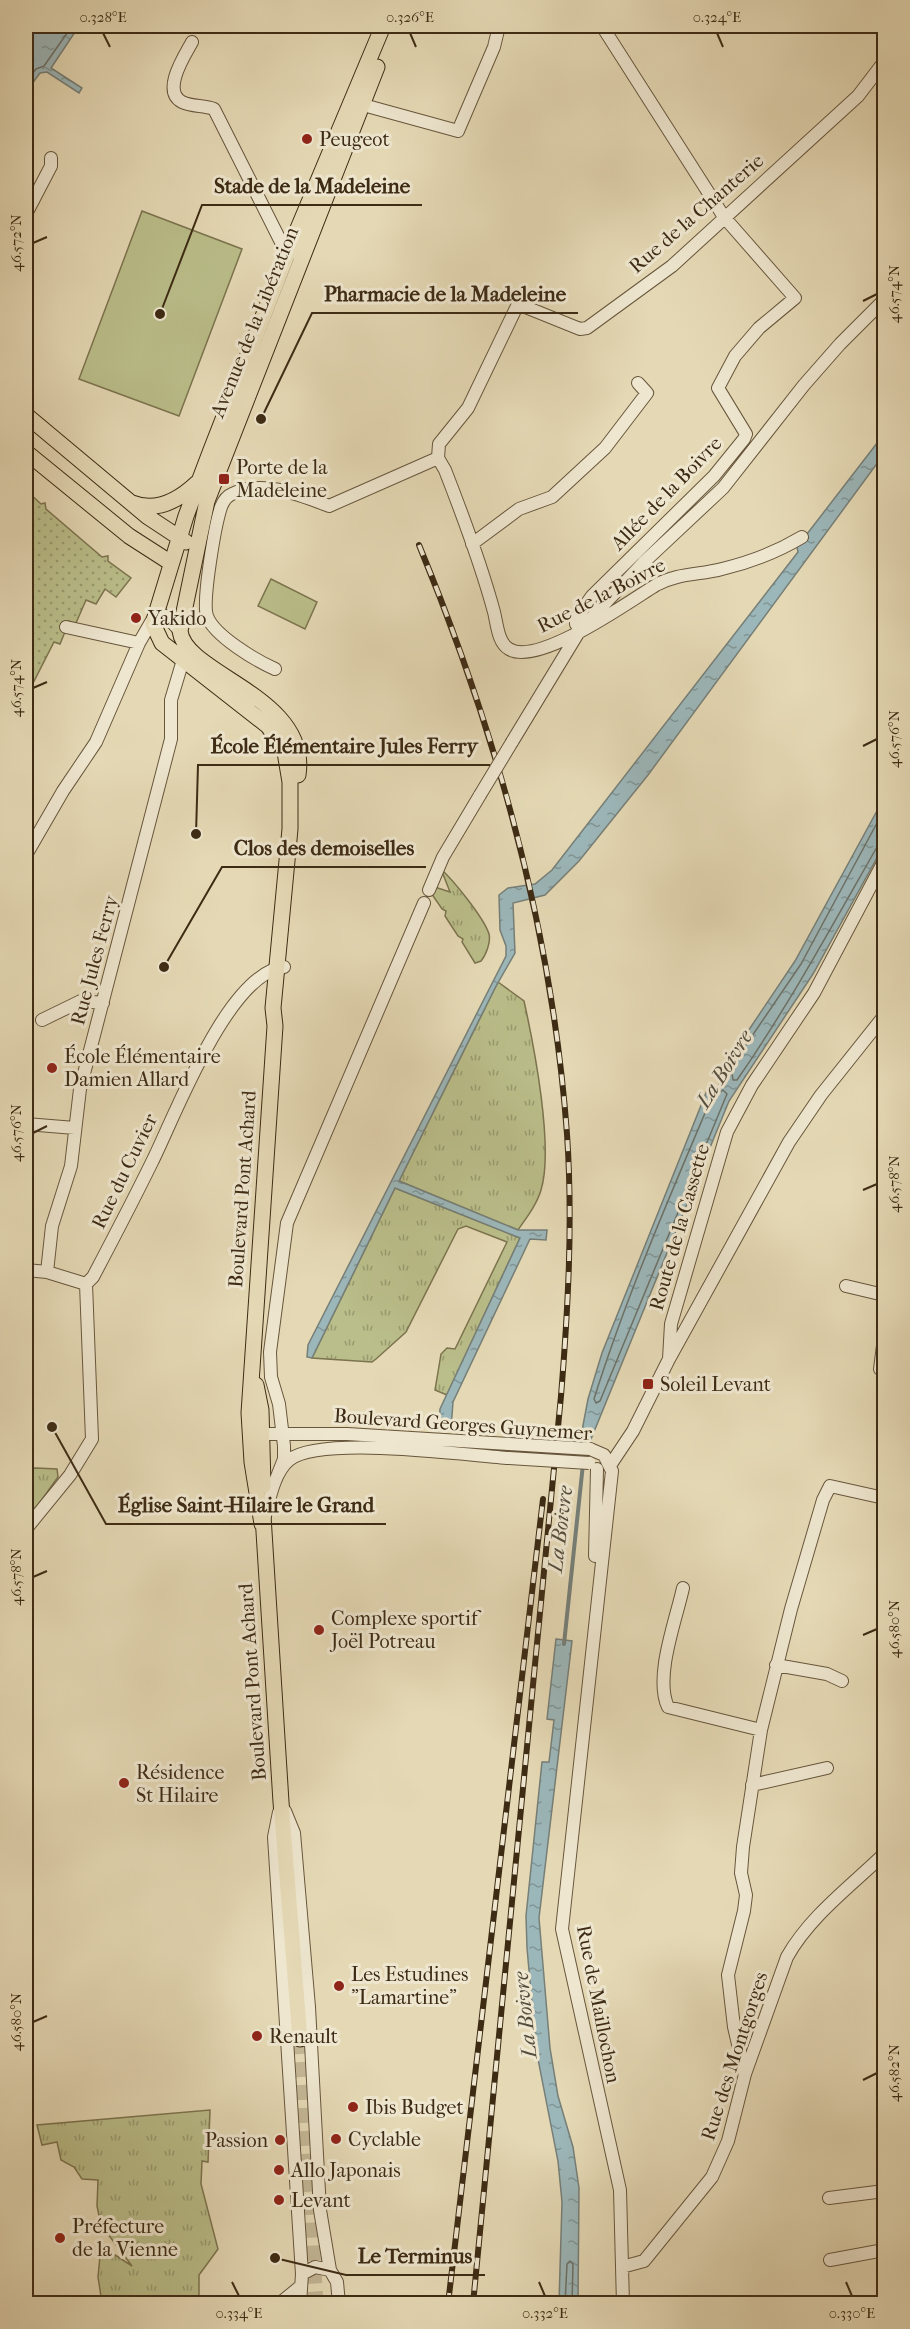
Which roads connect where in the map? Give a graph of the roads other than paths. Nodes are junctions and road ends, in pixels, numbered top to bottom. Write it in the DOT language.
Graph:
graph roads {
  1 [pos="383,26"];
  2 [pos="393,26"];
  3 [pos="499,26"];
  4 [pos="602,26"];
  5 [pos="192,42"];
  6 [pos="885,62"];
  7 [pos="357,104"];
  8 [pos="51,158"];
  9 [pos="26,214"];
  10 [pos="724,217"];
  11 [pos="296,253"];
  12 [pos="885,300"];
  13 [pos="638,383"];
  14 [pos="26,415"];
  15 [pos="26,452"];
  16 [pos="438,458"];
  17 [pos="200,479"];
  18 [pos="130,501"];
  19 [pos="129,536"];
  20 [pos="802,537"];
  21 [pos="178,542"];
  22 [pos="472,544"];
  23 [pos="195,549"];
  24 [pos="212,553"];
  25 [pos="171,563"];
  26 [pos="154,617"];
  27 [pos="66,627"];
  28 [pos="580,630"];
  29 [pos="180,631"];
  30 [pos="139,643"];
  31 [pos="183,660"];
  32 [pos="275,669"];
  33 [pos="290,829"];
  34 [pos="26,855"];
  35 [pos="885,861"];
  36 [pos="429,890"];
  37 [pos="424,903"];
  38 [pos="280,967"];
  39 [pos="103,1003"];
  40 [pos="885,1016"];
  41 [pos="42,1020"];
  42 [pos="26,1124"];
  43 [pos="75,1128"];
  44 [pos="26,1270"];
  45 [pos="46,1272"];
  46 [pos="86,1284"];
  47 [pos="846,1286"];
  48 [pos="885,1295"];
  49 [pos="885,1338"];
  50 [pos="252,1355"];
  51 [pos="669,1359"];
  52 [pos="885,1370"];
  53 [pos="261,1410"];
  54 [pos="285,1432"];
  55 [pos="256,1437"];
  56 [pos="346,1448"];
  57 [pos="611,1464"];
  58 [pos="593,1466"];
  59 [pos="278,1474"];
  60 [pos="885,1498"];
  61 [pos="262,1524"];
  62 [pos="26,1529"];
  63 [pos="683,1588"];
  64 [pos="596,1638"];
  65 [pos="777,1665"];
  66 [pos="842,1681"];
  67 [pos="761,1730"];
  68 [pos="827,1768"];
  69 [pos="752,1785"];
  70 [pos="281,1802"];
  71 [pos="885,1854"];
  72 [pos="300,2039"];
  73 [pos="745,2074"];
  74 [pos="885,2191"];
  75 [pos="829,2198"];
  76 [pos="885,2250"];
  77 [pos="830,2260"];
  78 [pos="622,2267"];
  79 [pos="330,2270"];
  80 [pos="301,2280"];
  81 [pos="279,2304"];
  82 [pos="300,2304"];
  83 [pos="339,2304"];
  84 [pos="623,2304"];
  1 -- 7 [label="main road, Avenue de la Libération"];
  2 -- 7 [label="main road, Avenue de la Libération"];
  3 -- 7 [label="street"];
  4 -- 10 [label="street"];
  5 -- 11 [label="street"];
  6 -- 10 [label="street, Rue de la Chanterie"];
  7 -- 11 [label="main road, Avenue de la Libération"];
  8 -- 9 [label="street"];
  10 -- 16 [label="street, Rue de la Chanterie"];
  10 -- 28 [label="street, Allée de la Boivre"];
  11 -- 17 [label="main road, Avenue de la Libération"];
  11 -- 23 [label="main road, Avenue de la Libération"];
  12 -- 28 [label="street"];
  13 -- 22 [label="street"];
  14 -- 18 [label="main road"];
  15 -- 19 [label="main road"];
  16 -- 22 [label="street, Rue de la Boivre"];
  16 -- 24 [label="street"];
  17 -- 18 [label="main road"];
  17 -- 21 [label="main road, Avenue de la Libération"];
  18 -- 21 [label="main road"];
  19 -- 21 [label="main road"];
  19 -- 25 [label="main road"];
  20 -- 28 [label="street, Rue de la Boivre"];
  21 -- 23 [label="main road"];
  21 -- 25 [label="main road, Avenue de la Libération"];
  22 -- 28 [label="street, Rue de la Boivre"];
  23 -- 24 [label="street"];
  23 -- 29 [label="main road, Avenue de la Libération"];
  24 -- 32 [label="street"];
  25 -- 26 [label="main road"];
  26 -- 29 [label="street, Boulevard Pont Achard"];
  26 -- 30 [label="street"];
  26 -- 31 [label="main road, Boulevard Pont Achard"];
  27 -- 30 [label="street"];
  28 -- 36 [label="street, bridge"];
  29 -- 33 [label="main road, Boulevard Pont Achard"];
  30 -- 34 [label="street"];
  31 -- 33 [label="main road, Boulevard Pont Achard"];
  31 -- 39 [label="street, Rue Jules Ferry"];
  33 -- 38 [label="main road, Boulevard Pont Achard"];
  35 -- 51 [label="street, Route de la Cassette"];
  37 -- 54 [label="street"];
  38 -- 46 [label="street, Rue du Cuvier"];
  38 -- 50 [label="main road, Boulevard Pont Achard"];
  39 -- 41 [label="street"];
  39 -- 43 [label="street, Rue Jules Ferry"];
  40 -- 51 [label="street"];
  42 -- 43 [label="street"];
  43 -- 45 [label="street, Rue Jules Ferry"];
  44 -- 45 [label="street"];
  45 -- 46 [label="street"];
  46 -- 62 [label="street"];
  47 -- 48 [label="street"];
  49 -- 52 [label="street"];
  50 -- 53 [label="main road, Boulevard Pont Achard"];
  50 -- 55 [label="main road, Boulevard Pont Achard"];
  51 -- 57 [label="street"];
  53 -- 54 [label="street, Boulevard Georges Guynemer"];
  53 -- 55 [label="main road, Boulevard Pont Achard"];
  54 -- 55 [label="street, Boulevard Georges Guynemer"];
  54 -- 56 [label="street, Boulevard Georges Guynemer"];
  54 -- 57 [label="street, Boulevard Georges Guynemer, bridge"];
  54 -- 59 [label="street"];
  55 -- 61 [label="main road, Boulevard Pont Achard"];
  56 -- 58 [label="street, Boulevard Georges Guynemer, bridge"];
  56 -- 59 [label="street, Boulevard Georges Guynemer"];
  57 -- 58 [label="street, Boulevard Georges Guynemer"];
  57 -- 64 [label="street, Rue de Maillochon"];
  58 -- 64 [label="street, Rue de Maillochon"];
  59 -- 61 [label="street, Boulevard Georges Guynemer"];
  60 -- 65 [label="street"];
  61 -- 70 [label="main road, Boulevard Pont Achard"];
  63 -- 67 [label="street"];
  64 -- 78 [label="street, Rue de Maillochon"];
  65 -- 66 [label="street"];
  65 -- 67 [label="street"];
  67 -- 69 [label="street"];
  68 -- 69 [label="street"];
  69 -- 73 [label="street"];
  70 -- 72 [label="main road, Boulevard Pont Achard"];
  70 -- 79 [label="street, Boulevard Pont Achard"];
  70 -- 80 [label="street, Boulevard Pont Achard"];
  71 -- 73 [label="street, Rue des Montgorges"];
  73 -- 78 [label="street, Rue des Montgorges"];
  74 -- 75 [label="street"];
  76 -- 77 [label="street"];
  78 -- 84 [label="street, Rue de Maillochon"];
  79 -- 80 [label="street"];
  79 -- 83 [label="street, Boulevard Pont Achard"];
  80 -- 81 [label="street"];
  80 -- 82 [label="street, Boulevard Pont Achard"];
}
